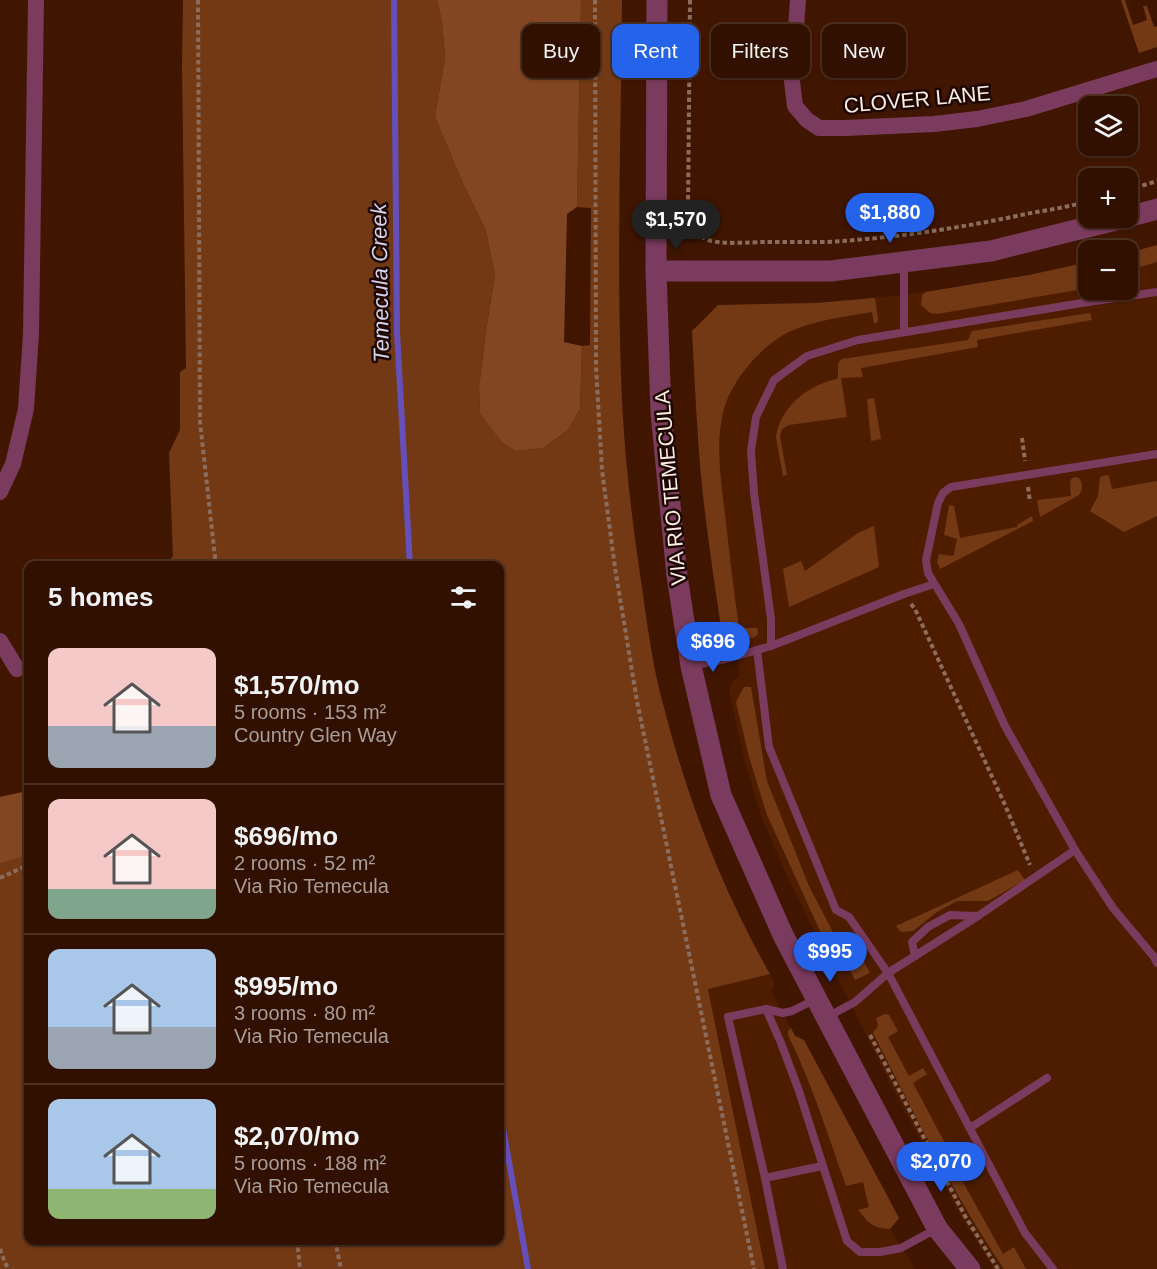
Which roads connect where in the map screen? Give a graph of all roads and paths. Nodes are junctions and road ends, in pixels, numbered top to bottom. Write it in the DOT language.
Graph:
graph roads {
  1 [pos="36,0"];
  2 [pos="198,0"];
  3 [pos="596,0"];
  4 [pos="657,0"];
  5 [pos="690,0"];
  6 [pos="798,0"];
  7 [pos="1157,69"];
  8 [pos="1157,181"];
  9 [pos="1138,187"];
  10 [pos="1078,203"];
  11 [pos="1157,209"];
  12 [pos="1138,214"];
  13 [pos="1081,228"];
  14 [pos="904,262"];
  15 [pos="656,271"];
  16 [pos="1157,292"];
  17 [pos="904,332"];
  18 [pos="1157,454"];
  19 [pos="0,492"];
  20 [pos="215,561"];
  21 [pos="934,584"];
  22 [pos="904,594"];
  23 [pos="0,641"];
  24 [pos="771,646"];
  25 [pos="757,650"];
  26 [pos="691,666"];
  27 [pos="17,669"];
  28 [pos="1075,850"];
  29 [pos="24,867"];
  30 [pos="1031,868"];
  31 [pos="0,878"];
  32 [pos="978,916"];
  33 [pos="915,956"];
  34 [pos="1157,963"];
  35 [pos="888,973"];
  36 [pos="821,1008"];
  37 [pos="766,1009"];
  38 [pos="870,1035"];
  39 [pos="1047,1078"];
  40 [pos="970,1128"];
  41 [pos="822,1166"];
  42 [pos="765,1178"];
  43 [pos="937,1228"];
  44 [pos="298,1245"];
  45 [pos="336,1245"];
  46 [pos="0,1249"];
  47 [pos="9,1269"];
  48 [pos="300,1269"];
  49 [pos="341,1269"];
  50 [pos="754,1269"];
  51 [pos="783,1269"];
  52 [pos="970,1269"];
  53 [pos="998,1269"];
  54 [pos="1053,1269"];
  1 -- 19 [label="street"];
  2 -- 20 [label="path"];
  3 -- 50 [label="path"];
  4 -- 15 [label="street, VIA RIO TEMECULA"];
  5 -- 10 [label="path"];
  6 -- 7 [label="street, CLOVER LANE"];
  8 -- 9 [label="path"];
  11 -- 12 [label="street"];
  13 -- 14 [label="street"];
  14 -- 15 [label="street"];
  14 -- 17 [label="lane"];
  15 -- 26 [label="street, VIA RIO TEMECULA"];
  16 -- 17 [label="lane"];
  17 -- 24 [label="lane"];
  18 -- 21 [label="lane"];
  21 -- 22 [label="lane"];
  21 -- 28 [label="lane"];
  22 -- 24 [label="lane"];
  22 -- 30 [label="path"];
  23 -- 27 [label="street"];
  24 -- 25 [label="lane"];
  25 -- 26 [label="lane"];
  25 -- 35 [label="lane"];
  26 -- 36 [label="street, VIA RIO TEMECULA"];
  28 -- 32 [label="lane"];
  28 -- 34 [label="lane"];
  29 -- 31 [label="path"];
  32 -- 33 [label="lane"];
  32 -- 33 [label="lane"];
  33 -- 35 [label="lane"];
  35 -- 36 [label="lane"];
  35 -- 40 [label="lane"];
  36 -- 37 [label="lane"];
  36 -- 43 [label="street, VIA RIO TEMECULA"];
  37 -- 41 [label="lane"];
  37 -- 42 [label="lane"];
  38 -- 53 [label="path"];
  39 -- 40 [label="lane"];
  40 -- 54 [label="lane"];
  41 -- 42 [label="lane"];
  41 -- 43 [label="lane"];
  42 -- 51 [label="lane"];
  43 -- 52 [label="street, VIA RIO TEMECULA"];
  44 -- 48 [label="path"];
  45 -- 49 [label="path"];
  46 -- 47 [label="path"];
}
